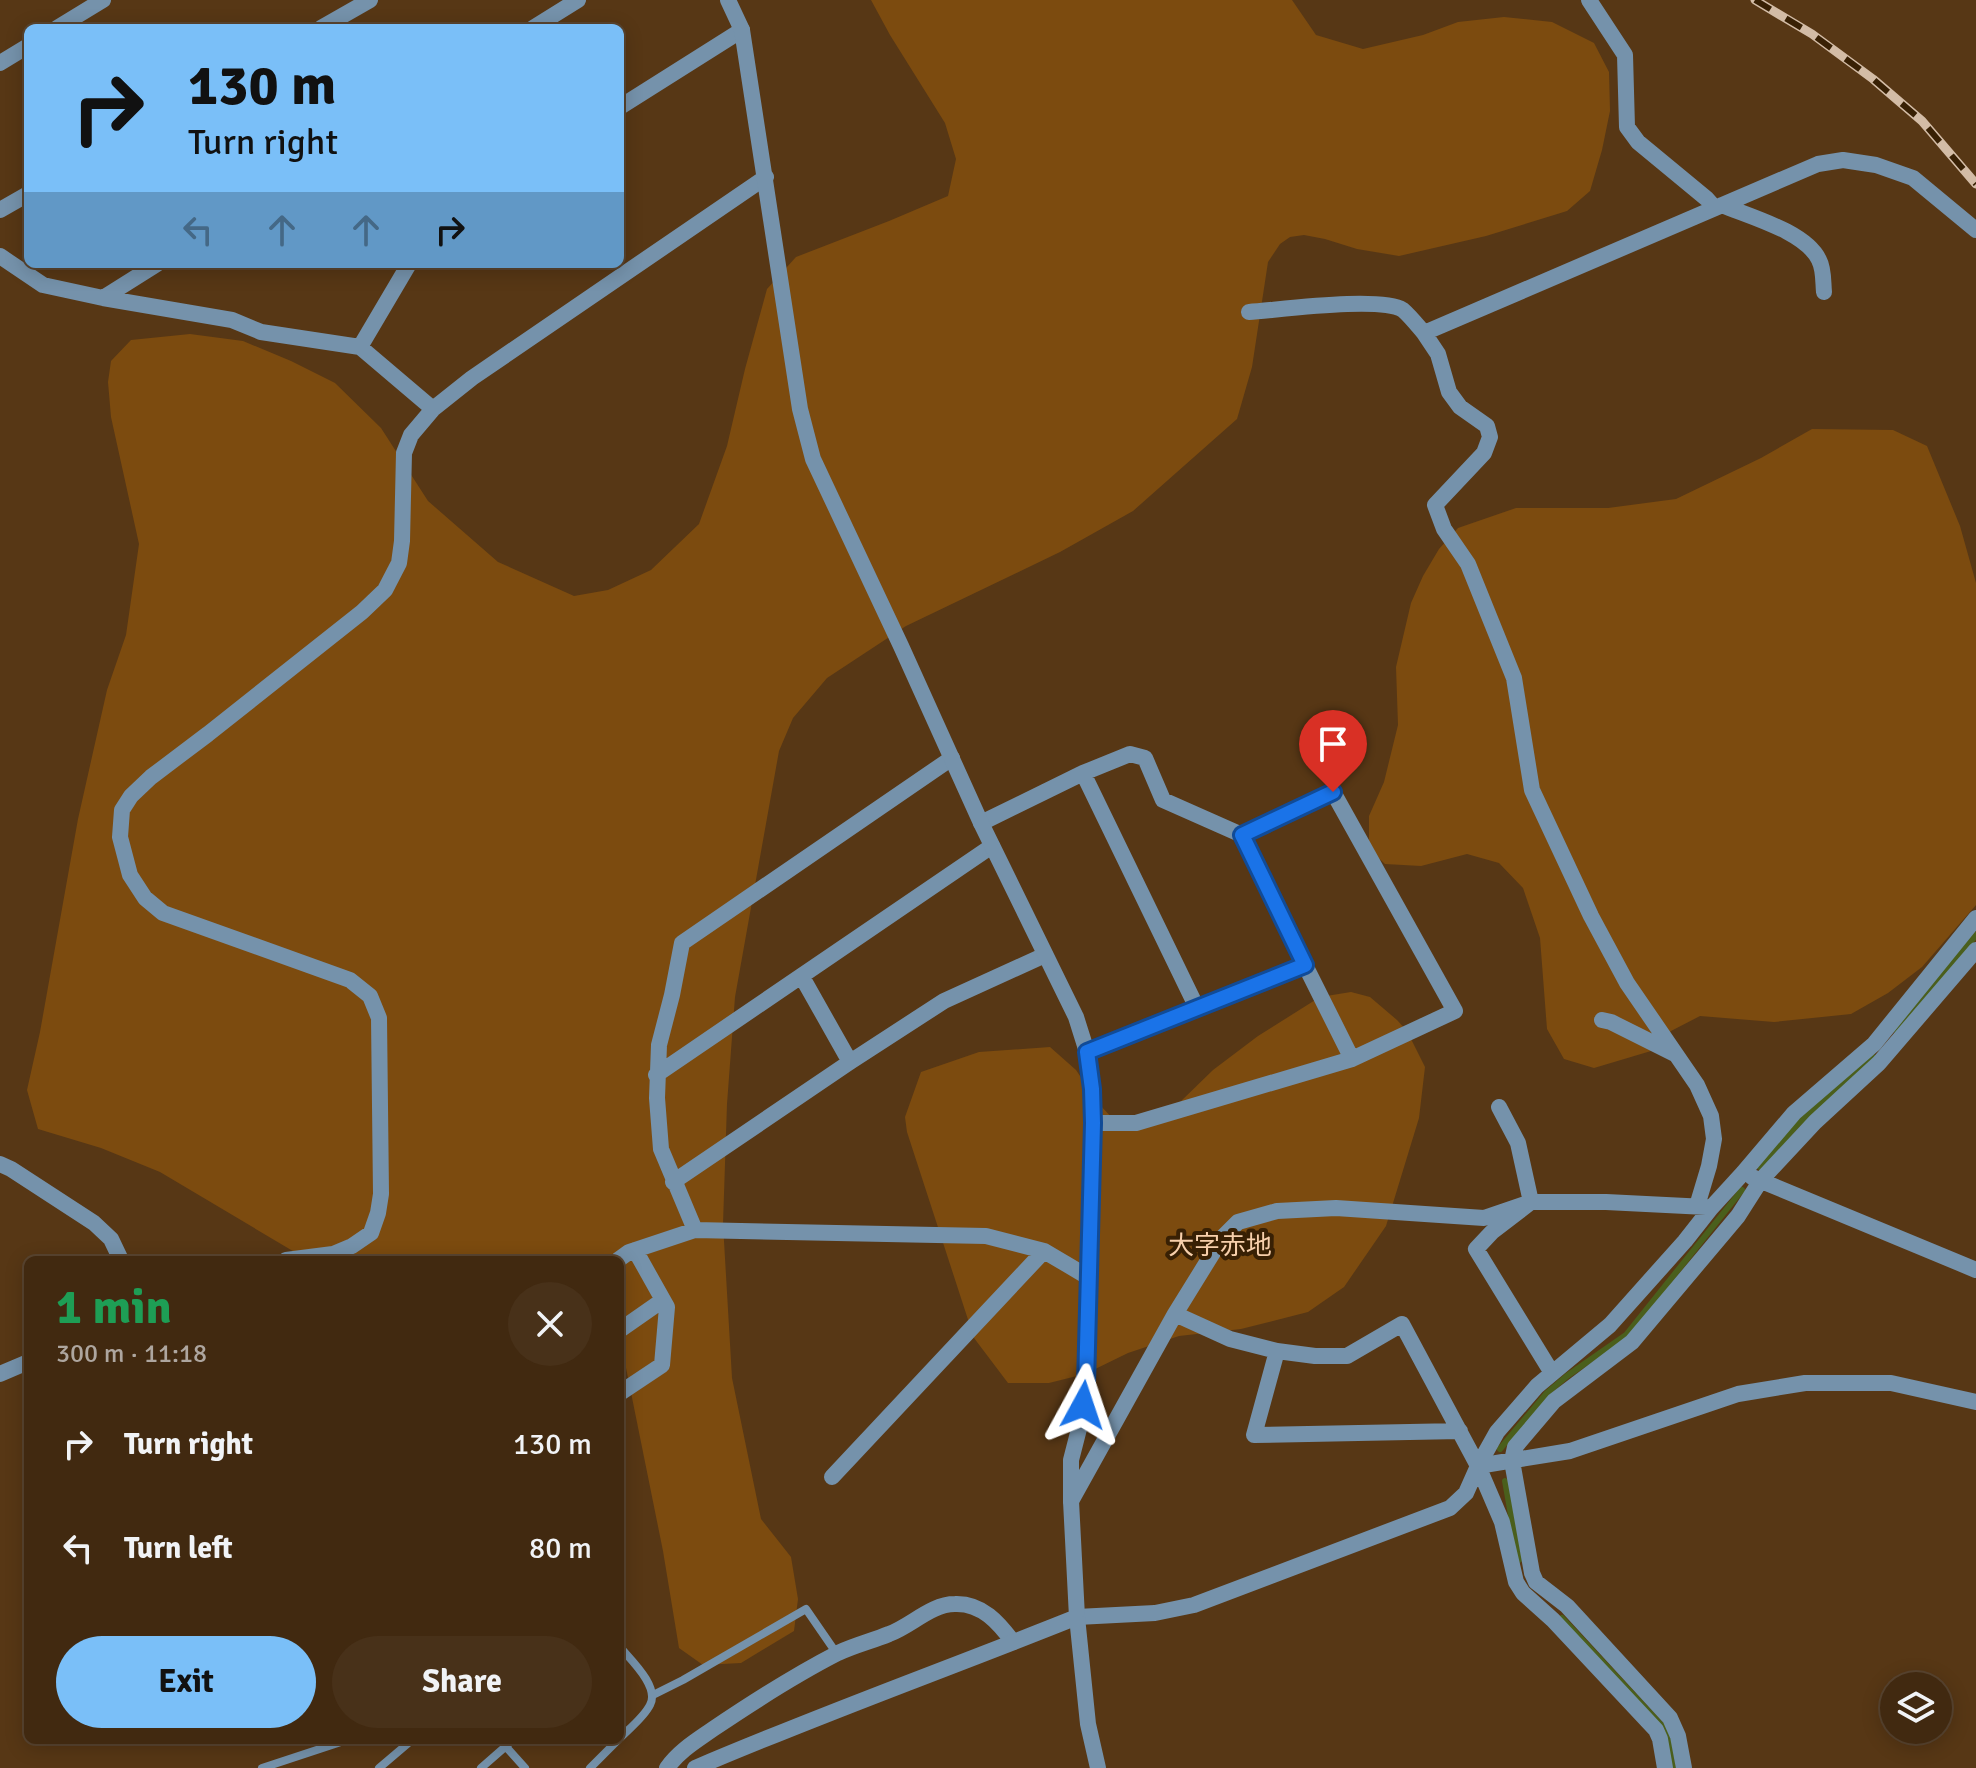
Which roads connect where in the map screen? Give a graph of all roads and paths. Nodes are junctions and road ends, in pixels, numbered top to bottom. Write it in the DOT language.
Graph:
graph roads {
  1 [pos="103,0"];
  2 [pos="370,0"];
  3 [pos="578,0"];
  4 [pos="728,0"];
  5 [pos="1589,0"];
  6 [pos="64,24"];
  7 [pos="328,24"];
  8 [pos="539,24"];
  9 [pos="742,30"];
  10 [pos="24,48"];
  11 [pos="0,63"];
  12 [pos="624,104"];
  13 [pos="766,177"];
  14 [pos="24,196"];
  15 [pos="1718,206"];
  16 [pos="1976,207"];
  17 [pos="0,210"];
  18 [pos="1961,219"];
  19 [pos="1976,230"];
  20 [pos="0,256"];
  21 [pos="151,268"];
  22 [pos="407,268"];
  23 [pos="1824,292"];
  24 [pos="103,298"];
  25 [pos="1249,312"];
  26 [pos="1424,333"];
  27 [pos="360,347"];
  28 [pos="433,409"];
  29 [pos="952,758"];
  30 [pos="1083,773"];
  31 [pos="981,823"];
  32 [pos="1242,835"];
  33 [pos="992,846"];
  34 [pos="1976,918"];
  35 [pos="1976,950"];
  36 [pos="1045,955"];
  37 [pos="1305,965"];
  38 [pos="802,977"];
  39 [pos="1197,1008"];
  40 [pos="1602,1020"];
  41 [pos="1087,1052"];
  42 [pos="1676,1055"];
  43 [pos="1352,1059"];
  44 [pos="850,1062"];
  45 [pos="656,1075"];
  46 [pos="1499,1107"];
  47 [pos="1093,1123"];
  48 [pos="0,1164"];
  49 [pos="1743,1173"];
  50 [pos="1761,1180"];
  51 [pos="673,1182"];
  52 [pos="1531,1202"];
  53 [pos="1704,1207"];
  54 [pos="695,1230"];
  55 [pos="635,1250"];
  56 [pos="1044,1251"];
  57 [pos="119,1256"];
  58 [pos="337,1256"];
  59 [pos="624,1256"];
  60 [pos="1976,1270"];
  61 [pos="1088,1277"];
  62 [pos="663,1300"];
  63 [pos="1175,1314"];
  64 [pos="624,1327"];
  65 [pos="1277,1351"];
  66 [pos="24,1364"];
  67 [pos="1552,1373"];
  68 [pos="0,1374"];
  69 [pos="624,1390"];
  70 [pos="1976,1402"];
  71 [pos="1460,1431"];
  72 [pos="1512,1461"];
  73 [pos="1478,1466"];
  74 [pos="832,1477"];
  75 [pos="1071,1501"];
  76 [pos="1077,1617"];
  77 [pos="1013,1642"];
  78 [pos="624,1652"];
  79 [pos="837,1654"];
  80 [pos="653,1695"];
  81 [pos="624,1734"];
  82 [pos="335,1744"];
  83 [pos="407,1744"];
  84 [pos="505,1744"];
  85 [pos="508,1744"];
  86 [pos="614,1744"];
  87 [pos="262,1768"];
  88 [pos="379,1768"];
  89 [pos="481,1768"];
  90 [pos="525,1768"];
  91 [pos="590,1768"];
  92 [pos="667,1768"];
  93 [pos="695,1768"];
  94 [pos="1098,1768"];
  95 [pos="1665,1768"];
  96 [pos="1684,1768"];
  1 -- 6 [label="street"];
  2 -- 7 [label="street"];
  3 -- 8 [label="street"];
  4 -- 9 [label="street"];
  5 -- 15 [label="street"];
  9 -- 12 [label="street"];
  9 -- 13 [label="street"];
  10 -- 11 [label="street"];
  13 -- 28 [label="street"];
  13 -- 29 [label="street"];
  14 -- 17 [label="street"];
  15 -- 18 [label="street"];
  15 -- 23 [label="street"];
  15 -- 26 [label="street"];
  16 -- 18 [label="street"];
  18 -- 19 [label="street"];
  20 -- 24 [label="street"];
  21 -- 24 [label="street"];
  22 -- 27 [label="street"];
  24 -- 27 [label="street"];
  25 -- 26 [label="street"];
  26 -- 42 [label="street"];
  27 -- 28 [label="street"];
  28 -- 58 [label="street"];
  29 -- 31 [label="street"];
  29 -- 45 [label="street"];
  30 -- 31 [label="street"];
  30 -- 32 [label="street"];
  30 -- 39 [label="street"];
  31 -- 33 [label="street"];
  32 -- 37 [label="street"];
  32 -- 43 [label="street"];
  33 -- 36 [label="street"];
  33 -- 38 [label="street"];
  34 -- 49 [label="street"];
  35 -- 50 [label="street"];
  36 -- 41 [label="street"];
  36 -- 44 [label="street"];
  37 -- 39 [label="street"];
  37 -- 43 [label="street"];
  38 -- 44 [label="street"];
  38 -- 45 [label="street"];
  39 -- 41 [label="street"];
  40 -- 42 [label="street"];
  41 -- 47 [label="street"];
  42 -- 53 [label="street"];
  43 -- 47 [label="street"];
  44 -- 51 [label="street"];
  45 -- 51 [label="street"];
  46 -- 52 [label="street"];
  47 -- 61 [label="street"];
  48 -- 57 [label="street"];
  49 -- 50 [label="street"];
  49 -- 53 [label="street"];
  50 -- 60 [label="street"];
  50 -- 72 [label="street"];
  51 -- 54 [label="street"];
  52 -- 53 [label="street"];
  52 -- 63 [label="street"];
  52 -- 67 [label="street"];
  53 -- 67 [label="street"];
  54 -- 55 [label="street"];
  54 -- 56 [label="street"];
  55 -- 59 [label="street"];
  55 -- 62 [label="street"];
  56 -- 61 [label="street"];
  56 -- 74 [label="street"];
  61 -- 75 [label="street"];
  62 -- 64 [label="street"];
  62 -- 69 [label="street"];
  63 -- 65 [label="street"];
  63 -- 75 [label="street"];
  65 -- 71 [label="street"];
  65 -- 71 [label="street"];
  66 -- 68 [label="street"];
  67 -- 73 [label="street"];
  70 -- 72 [label="street"];
  71 -- 73 [label="street"];
  72 -- 73 [label="street"];
  72 -- 96 [label="street"];
  73 -- 76 [label="street"];
  73 -- 95 [label="street"];
  75 -- 76 [label="street"];
  76 -- 77 [label="street"];
  76 -- 94 [label="street"];
  77 -- 79 [label="street"];
  77 -- 93 [label="street"];
  78 -- 80 [label="lane"];
  79 -- 80 [label="lane"];
  79 -- 92 [label="street"];
  80 -- 81 [label="lane"];
  82 -- 87 [label="lane"];
  83 -- 88 [label="lane"];
  84 -- 89 [label="lane"];
  85 -- 90 [label="lane"];
  86 -- 91 [label="lane"];
}
